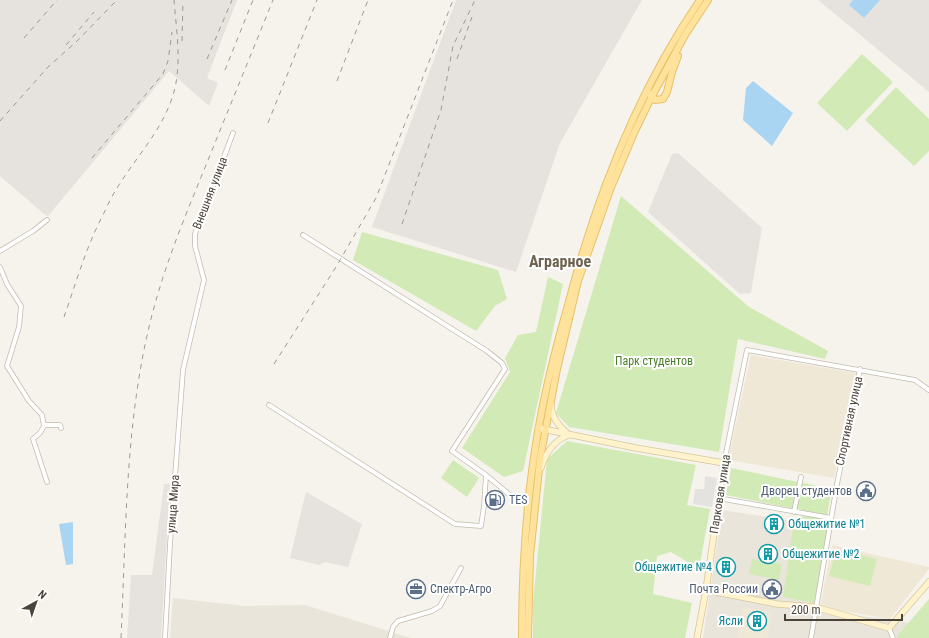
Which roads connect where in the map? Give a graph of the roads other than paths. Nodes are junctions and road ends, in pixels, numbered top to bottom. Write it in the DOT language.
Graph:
graph roads {
  1 [pos="700,0"];
  2 [pos="709,0"];
  3 [pos="685,36"];
  4 [pos="648,87"];
  5 [pos="651,98"];
  6 [pos="233,133"];
  7 [pos="47,220"];
  8 [pos="303,234"];
  9 [pos="0,251"];
  10 [pos="0,267"];
  11 [pos="183,370"];
  12 [pos="860,370"];
  13 [pos="929,390"];
  14 [pos="552,395"];
  15 [pos="269,405"];
  16 [pos="44,425"];
  17 [pos="61,428"];
  18 [pos="542,429"];
  19 [pos="569,435"];
  20 [pos="724,463"];
  21 [pos="486,475"];
  22 [pos="538,476"];
  23 [pos="801,477"];
  24 [pos="47,482"];
  25 [pos="529,498"];
  26 [pos="718,498"];
  27 [pos="794,512"];
  28 [pos="831,518"];
  29 [pos="461,568"];
  30 [pos="929,582"];
  31 [pos="706,590"];
  32 [pos="815,607"];
  33 [pos="889,628"];
  34 [pos="165,638"];
  35 [pos="390,638"];
  36 [pos="522,638"];
  37 [pos="528,638"];
  38 [pos="697,638"];
  39 [pos="811,638"];
  40 [pos="893,638"];
  1 -- 4 [label="main road"];
  2 -- 3 [label="main road"];
  3 -- 5 [label="main road"];
  3 -- 5 [label="main road"];
  4 -- 5 [label="main road"];
  4 -- 18 [label="main road"];
  5 -- 14 [label="main road"];
  6 -- 11 [label="street, Внешняя улица"];
  7 -- 9 [label="street"];
  8 -- 21 [label="street"];
  10 -- 16 [label="street"];
  11 -- 34 [label="street, улица Мира"];
  12 -- 13 [label="street"];
  12 -- 20 [label="street, Парковая улица"];
  12 -- 28 [label="street, Спортивная улица"];
  14 -- 18 [label="main road"];
  14 -- 19 [label="street"];
  15 -- 21 [label="street"];
  16 -- 17 [label="street"];
  16 -- 24 [label="street"];
  18 -- 19 [label="street"];
  18 -- 22 [label="main road"];
  18 -- 25 [label="main road"];
  19 -- 20 [label="street"];
  19 -- 22 [label="street"];
  20 -- 26 [label="street, Парковая улица"];
  21 -- 25 [label="street"];
  22 -- 37 [label="main road"];
  23 -- 27 [label="street"];
  25 -- 36 [label="main road"];
  26 -- 27 [label="street"];
  26 -- 31 [label="street, Парковая улица"];
  27 -- 28 [label="street"];
  28 -- 32 [label="street, Спортивная улица"];
  29 -- 35 [label="street"];
  30 -- 33 [label="street"];
  31 -- 32 [label="street"];
  31 -- 38 [label="street, Парковая улица"];
  32 -- 33 [label="street"];
  32 -- 39 [label="street, Спортивная улица"];
  33 -- 40 [label="street"];
}
